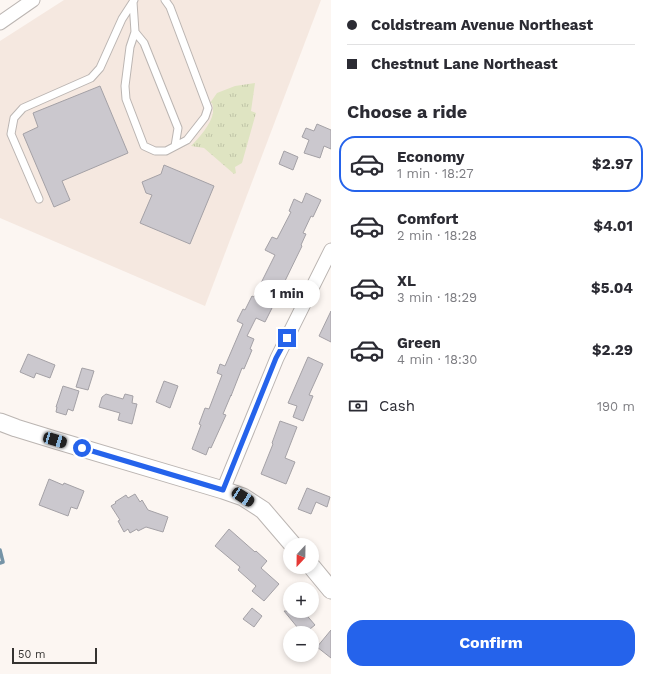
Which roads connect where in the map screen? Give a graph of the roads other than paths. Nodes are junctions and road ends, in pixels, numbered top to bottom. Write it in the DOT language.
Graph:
graph roads {
  1 [pos="33,0"];
  2 [pos="165,0"];
  3 [pos="134,1"];
  4 [pos="0,22"];
  5 [pos="135,32"];
  6 [pos="174,146"];
  7 [pos="39,200"];
  8 [pos="330,255"];
  9 [pos="0,422"];
  10 [pos="223,490"];
  11 [pos="287,538"];
  12 [pos="318,574"];
  13 [pos="331,590"];
  1 -- 4 [label="street"];
  2 -- 6 [label="lane"];
  3 -- 5 [label="lane"];
  3 -- 7 [label="lane"];
  5 -- 6 [label="lane"];
  5 -- 6 [label="lane"];
  8 -- 10 [label="street"];
  9 -- 10 [label="street"];
  10 -- 11 [label="street"];
  12 -- 13 [label="street"];
}
